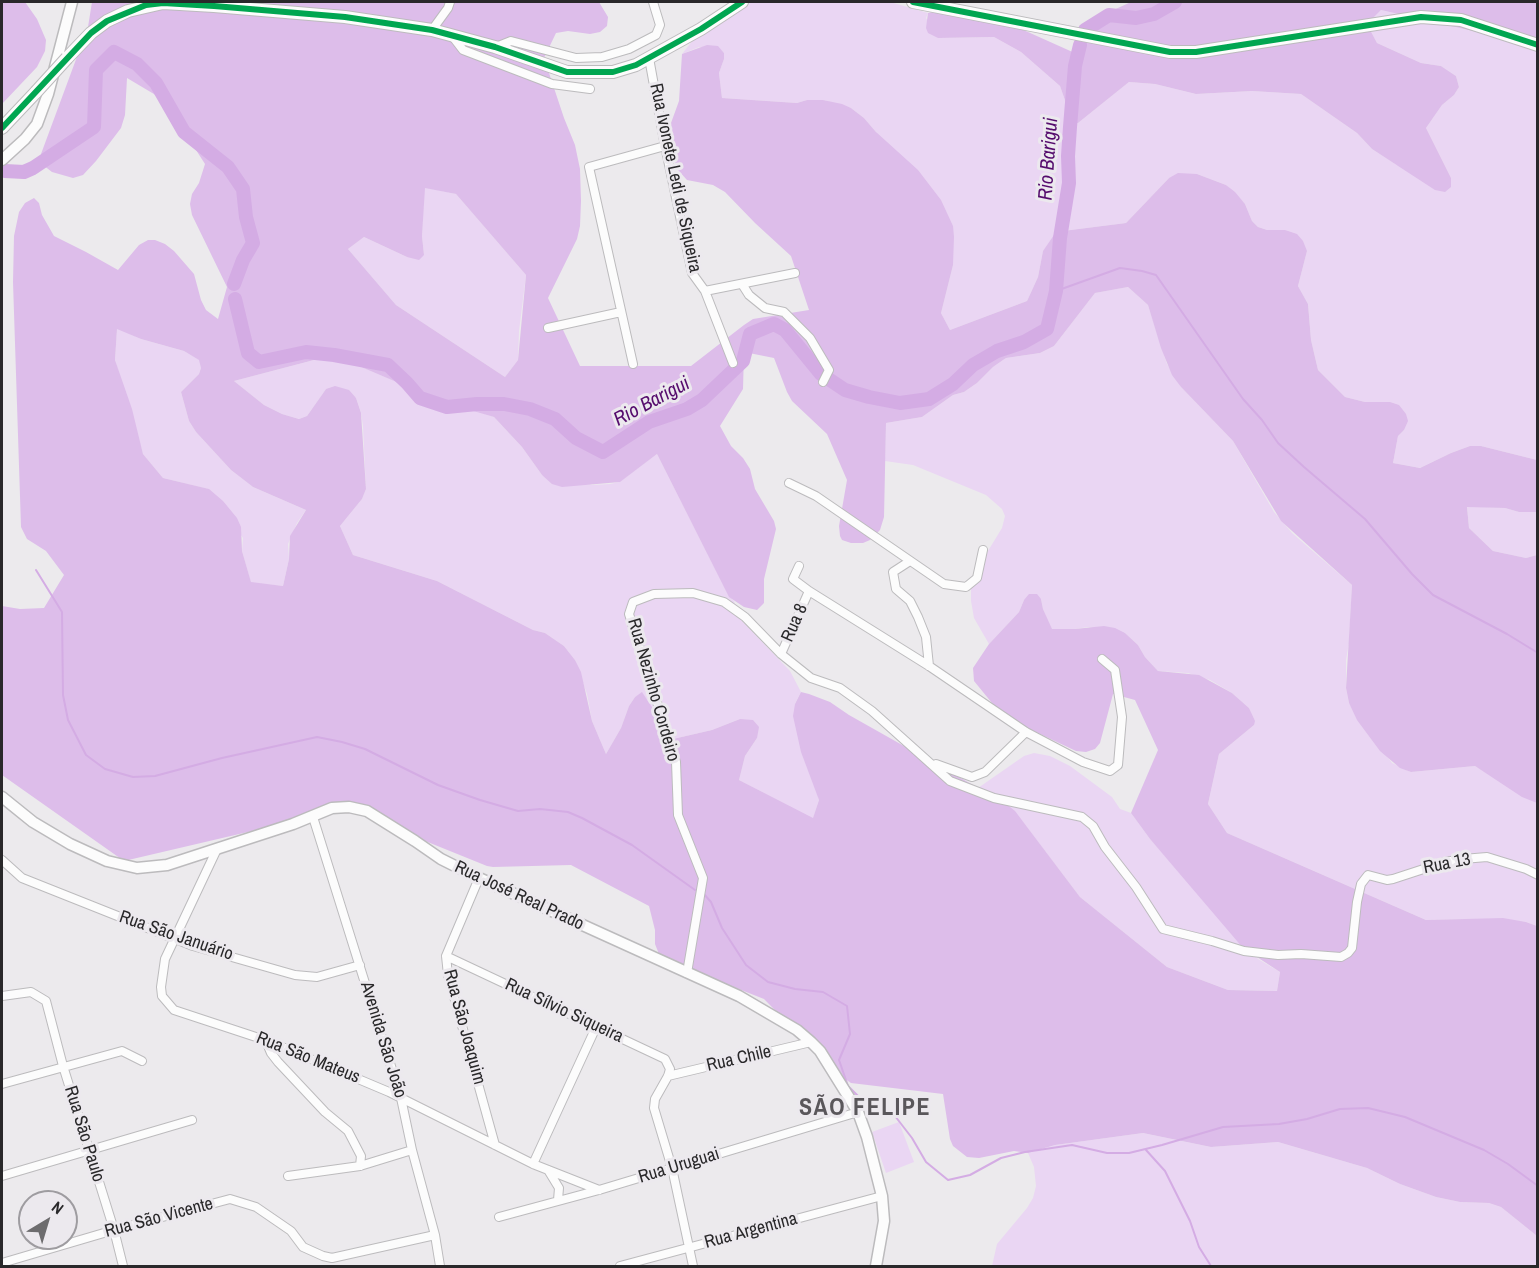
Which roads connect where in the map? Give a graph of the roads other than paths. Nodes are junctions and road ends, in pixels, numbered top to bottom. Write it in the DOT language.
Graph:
graph roads {
  1 [pos="72,2"];
  2 [pos="450,2"];
  3 [pos="653,2"];
  4 [pos="742,2"];
  5 [pos="913,2"];
  6 [pos="432,30"];
  7 [pos="453,35"];
  8 [pos="1538,45"];
  9 [pos="495,47"];
  10 [pos="650,58"];
  11 [pos="590,89"];
  12 [pos="42,92"];
  13 [pos="2,128"];
  14 [pos="665,146"];
  15 [pos="2,160"];
  16 [pos="795,273"];
  17 [pos="742,284"];
  18 [pos="705,291"];
  19 [pos="621,312"];
  20 [pos="548,328"];
  21 [pos="733,363"];
  22 [pos="633,364"];
  23 [pos="823,382"];
  24 [pos="789,483"];
  25 [pos="983,550"];
  26 [pos="910,561"];
  27 [pos="800,566"];
  28 [pos="809,591"];
  29 [pos="781,654"];
  30 [pos="1102,659"];
  31 [pos="929,666"];
  32 [pos="1026,732"];
  33 [pos="929,761"];
  34 [pos="2,797"];
  35 [pos="313,817"];
  36 [pos="217,849"];
  37 [pos="2,860"];
  38 [pos="1538,875"];
  39 [pos="479,879"];
  40 [pos="1361,884"];
  41 [pos="173,939"];
  42 [pos="446,956"];
  43 [pos="360,965"];
  44 [pos="687,973"];
  45 [pos="2,996"];
  46 [pos="597,1025"];
  47 [pos="268,1041"];
  48 [pos="811,1042"];
  49 [pos="142,1061"];
  50 [pos="63,1066"];
  51 [pos="668,1076"];
  52 [pos="2,1084"];
  53 [pos="401,1098"];
  54 [pos="858,1112"];
  55 [pos="192,1120"];
  56 [pos="495,1145"];
  57 [pos="90,1150"];
  58 [pos="412,1150"];
  59 [pos="533,1164"];
  60 [pos="360,1166"];
  61 [pos="672,1168"];
  62 [pos="548,1170"];
  63 [pos="2,1176"];
  64 [pos="288,1176"];
  65 [pos="599,1190"];
  66 [pos="882,1196"];
  67 [pos="558,1200"];
  68 [pos="499,1217"];
  69 [pos="114,1230"];
  70 [pos="435,1235"];
  71 [pos="687,1248"];
  72 [pos="2,1263"];
  73 [pos="123,1266"];
  74 [pos="440,1266"];
  75 [pos="620,1266"];
  76 [pos="693,1266"];
  77 [pos="876,1266"];
  1 -- 12 [label="street"];
  2 -- 6 [label="street"];
  3 -- 9 [label="street"];
  4 -- 10 [label="main road"];
  5 -- 8 [label="main road"];
  6 -- 7 [label="main road"];
  6 -- 12 [label="main road, bridge"];
  7 -- 9 [label="main road"];
  7 -- 11 [label="street"];
  9 -- 10 [label="main road"];
  10 -- 14 [label="street, Rua Ivonete Ledi de Siqueira"];
  12 -- 13 [label="main road"];
  12 -- 15 [label="street"];
  14 -- 18 [label="street, Rua Ivonete Ledi de Siqueira"];
  14 -- 19 [label="street"];
  16 -- 17 [label="street"];
  17 -- 18 [label="street"];
  17 -- 23 [label="street"];
  18 -- 21 [label="street, Rua Ivonete Ledi de Siqueira"];
  19 -- 20 [label="street"];
  19 -- 22 [label="street"];
  24 -- 26 [label="street"];
  25 -- 26 [label="street"];
  26 -- 31 [label="street"];
  27 -- 28 [label="street, Rua 8"];
  28 -- 29 [label="street, Rua 8"];
  28 -- 31 [label="street"];
  29 -- 33 [label="street, Rua Nezinho Cordeiro"];
  29 -- 44 [label="street, Rua Nezinho Cordeiro"];
  30 -- 32 [label="street"];
  31 -- 32 [label="street"];
  32 -- 33 [label="street"];
  33 -- 40 [label="street, Rua Nezinho Cordeiro"];
  34 -- 36 [label="street, Rua José Real Prado"];
  35 -- 36 [label="street, Rua José Real Prado"];
  35 -- 39 [label="street, Rua José Real Prado"];
  35 -- 43 [label="street, Avenida São João"];
  36 -- 41 [label="street, Rua São Mateus"];
  37 -- 41 [label="street, Rua São Januário"];
  38 -- 40 [label="street, Rua 13"];
  39 -- 42 [label="street, Rua São Joaquim"];
  39 -- 44 [label="street, Rua José Real Prado"];
  41 -- 43 [label="street, Rua São Januário"];
  41 -- 47 [label="street, Rua São Mateus"];
  42 -- 46 [label="street, Rua Sílvio Siqueira"];
  42 -- 56 [label="street, Rua São Joaquim"];
  43 -- 53 [label="street, Avenida São João"];
  44 -- 48 [label="street, Rua José Real Prado"];
  45 -- 50 [label="street, Rua São Paulo"];
  46 -- 51 [label="street, Rua Sílvio Siqueira"];
  46 -- 59 [label="street"];
  47 -- 53 [label="street, Rua São Mateus"];
  47 -- 60 [label="street"];
  48 -- 51 [label="street, Rua Chile"];
  48 -- 54 [label="street, Rua José Real Prado"];
  49 -- 50 [label="street"];
  50 -- 52 [label="street"];
  50 -- 57 [label="street, Rua São Paulo"];
  51 -- 61 [label="street"];
  53 -- 56 [label="street, Rua São Mateus"];
  53 -- 58 [label="street, Avenida São João"];
  54 -- 61 [label="street, Rua Uruguai"];
  54 -- 66 [label="street, Rua José Real Prado"];
  55 -- 57 [label="street"];
  56 -- 59 [label="street, Rua São Mateus"];
  57 -- 63 [label="street"];
  57 -- 69 [label="street, Rua São Paulo"];
  58 -- 60 [label="street"];
  58 -- 70 [label="street, Avenida São João"];
  59 -- 62 [label="street, Rua São Mateus"];
  60 -- 64 [label="street"];
  61 -- 65 [label="street, Rua Uruguai"];
  61 -- 71 [label="street"];
  62 -- 65 [label="street, Rua São Mateus"];
  62 -- 67 [label="street"];
  65 -- 67 [label="street, Rua Uruguai"];
  66 -- 71 [label="street, Rua Argentina"];
  66 -- 77 [label="street, Rua José Real Prado"];
  67 -- 68 [label="street, Rua Uruguai"];
  69 -- 70 [label="street, Rua São Vicente"];
  69 -- 72 [label="street, Rua São Vicente"];
  69 -- 73 [label="street, Rua São Paulo"];
  70 -- 74 [label="street, Avenida São João"];
  71 -- 75 [label="street, Rua Argentina"];
  71 -- 76 [label="street"];
}
